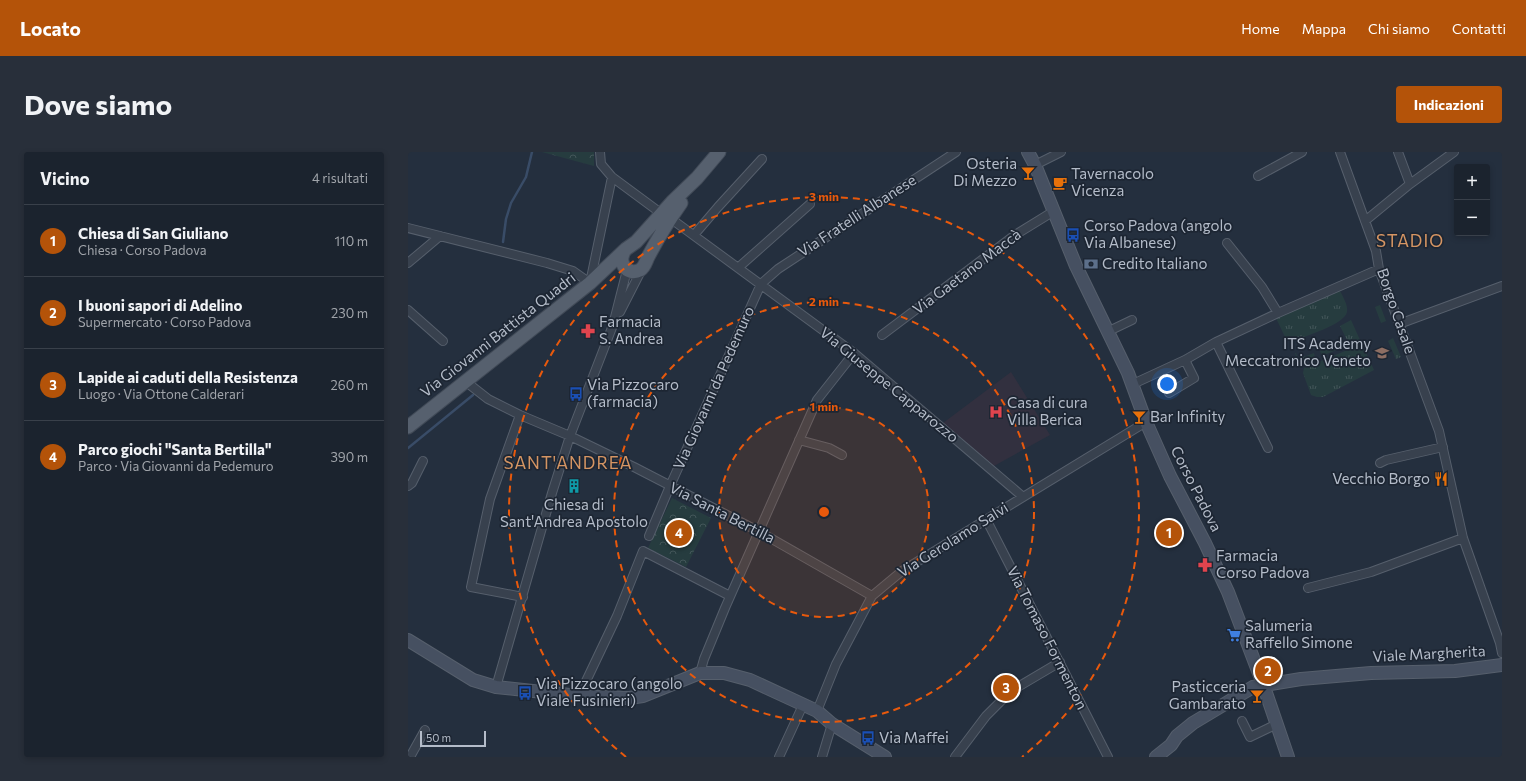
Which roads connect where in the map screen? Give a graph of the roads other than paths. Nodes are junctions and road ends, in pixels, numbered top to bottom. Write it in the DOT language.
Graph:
graph roads {
  1 [pos="600,152"];
  2 [pos="719,152"];
  3 [pos="956,152"];
  4 [pos="1028,152"];
  5 [pos="1061,152"];
  6 [pos="1302,152"];
  7 [pos="1340,152"];
  8 [pos="1398,152"];
  9 [pos="1454,152"];
  10 [pos="762,159"];
  11 [pos="1035,165"];
  12 [pos="1258,176"];
  13 [pos="612,177"];
  14 [pos="1410,184"];
  15 [pos="810,204"];
  16 [pos="1054,211"];
  17 [pos="666,216"];
  18 [pos="1365,221"];
  19 [pos="408,228"];
  20 [pos="694,235"];
  21 [pos="440,236"];
  22 [pos="1227,243"];
  23 [pos="628,248"];
  24 [pos="408,263"];
  25 [pos="644,264"];
  26 [pos="739,267"];
  27 [pos="626,268"];
  28 [pos="1379,269"];
  29 [pos="590,282"];
  30 [pos="761,284"];
  31 [pos="1502,286"];
  32 [pos="408,310"];
  33 [pos="1278,312"];
  34 [pos="1132,320"];
  35 [pos="1399,324"];
  36 [pos="613,325"];
  37 [pos="1109,331"];
  38 [pos="882,335"];
  39 [pos="443,341"];
  40 [pos="1216,342"];
  41 [pos="854,353"];
  42 [pos="1185,360"];
  43 [pos="465,381"];
  44 [pos="1133,384"];
  45 [pos="1169,394"];
  46 [pos="520,415"];
  47 [pos="1146,422"];
  48 [pos="408,427"];
  49 [pos="570,436"];
  50 [pos="799,440"];
  51 [pos="1443,447"];
  52 [pos="1268,448"];
  53 [pos="842,455"];
  54 [pos="423,461"];
  55 [pos="1380,463"];
  56 [pos="408,486"];
  57 [pos="670,486"];
  58 [pos="1022,496"];
  59 [pos="986,519"];
  60 [pos="758,531"];
  61 [pos="649,536"];
  62 [pos="1464,538"];
  63 [pos="1308,588"];
  64 [pos="730,596"];
  65 [pos="872,596"];
  66 [pos="523,597"];
  67 [pos="408,640"];
  68 [pos="1502,653"];
  69 [pos="1060,662"];
  70 [pos="1502,664"];
  71 [pos="700,673"];
  72 [pos="1263,684"];
  73 [pos="496,687"];
  74 [pos="579,696"];
  75 [pos="803,705"];
  76 [pos="817,711"];
  77 [pos="1242,720"];
  78 [pos="832,724"];
  79 [pos="1277,724"];
  80 [pos="424,730"];
  81 [pos="411,747"];
  82 [pos="410,757"];
  83 [pos="780,757"];
  84 [pos="822,757"];
  85 [pos="885,757"];
  86 [pos="955,757"];
  87 [pos="1108,757"];
  88 [pos="1156,757"];
  89 [pos="1288,757"];
  1 -- 13 [label="street, Via Giuseppe Capparozzo"];
  2 -- 17 [label="main road, Via Giovanni Battista Quadri"];
  3 -- 30 [label="street, Via Fratelli Albanese"];
  4 -- 11 [label="street, Corso Padova"];
  5 -- 11 [label="street"];
  6 -- 12 [label="street"];
  7 -- 18 [label="street, Borgo Casale"];
  8 -- 14 [label="street"];
  9 -- 14 [label="street"];
  10 -- 20 [label="street"];
  11 -- 16 [label="street, Corso Padova"];
  13 -- 17 [label="street, Via Giuseppe Capparozzo"];
  13 -- 29 [label="street"];
  14 -- 18 [label="street"];
  15 -- 26 [label="street"];
  16 -- 37 [label="street, Corso Padova"];
  16 -- 38 [label="street, Via Gaetano Maccà"];
  17 -- 20 [label="street, Via Giuseppe Capparozzo"];
  17 -- 23 [label="main road, Via Giovanni Battista Quadri"];
  17 -- 25 [label="main road, Via Giovanni Battista Quadri"];
  18 -- 28 [label="street, Borgo Casale"];
  19 -- 21 [label="street"];
  20 -- 26 [label="street, Via Giuseppe Capparozzo"];
  21 -- 24 [label="street"];
  21 -- 29 [label="street"];
  22 -- 33 [label="street"];
  23 -- 25 [label="main road"];
  23 -- 27 [label="main road"];
  23 -- 29 [label="main road, Via Giovanni Battista Quadri"];
  25 -- 27 [label="main road, Via Giovanni Battista Quadri"];
  25 -- 36 [label="street"];
  26 -- 30 [label="street, Via Giuseppe Capparozzo"];
  27 -- 29 [label="main road, Via Giovanni Battista Quadri"];
  27 -- 36 [label="street"];
  28 -- 33 [label="street"];
  28 -- 35 [label="street, Borgo Casale"];
  29 -- 43 [label="main road, Via Giovanni Battista Quadri"];
  30 -- 41 [label="street, Via Giuseppe Capparozzo"];
  30 -- 57 [label="street, Via Giovanni da Pedemuro"];
  31 -- 35 [label="street"];
  32 -- 39 [label="street"];
  33 -- 40 [label="street"];
  34 -- 37 [label="street"];
  35 -- 51 [label="street, Borgo Casale"];
  36 -- 49 [label="street"];
  37 -- 44 [label="street, Corso Padova"];
  40 -- 42 [label="street"];
  40 -- 52 [label="street"];
  41 -- 50 [label="street"];
  41 -- 58 [label="street, Via Giuseppe Capparozzo"];
  42 -- 44 [label="street"];
  42 -- 45 [label="street"];
  43 -- 46 [label="street, Via Santa Bertilla"];
  43 -- 48 [label="main road, Via Giovanni Battista Quadri"];
  44 -- 47 [label="street, Corso Padova"];
  46 -- 49 [label="street, Via Santa Bertilla"];
  46 -- 66 [label="street"];
  47 -- 58 [label="street, Via Gerolamo Salvi"];
  47 -- 72 [label="street, Corso Padova"];
  49 -- 57 [label="street, Via Santa Bertilla"];
  49 -- 66 [label="street"];
  50 -- 53 [label="street"];
  50 -- 60 [label="street"];
  51 -- 55 [label="street"];
  51 -- 62 [label="street, Borgo Casale"];
  54 -- 56 [label="street"];
  57 -- 60 [label="street, Via Santa Bertilla"];
  57 -- 61 [label="street, Via Giovanni da Pedemuro"];
  58 -- 59 [label="street, Via Gerolamo Salvi"];
  59 -- 65 [label="street, Via Gerolamo Salvi"];
  59 -- 69 [label="street, Via Tomaso Formenton"];
  60 -- 64 [label="street"];
  60 -- 65 [label="street, Via Santa Bertilla"];
  62 -- 63 [label="street"];
  62 -- 68 [label="street, Borgo Casale"];
  64 -- 71 [label="street"];
  64 -- 74 [label="street"];
  65 -- 76 [label="street, Via Gerolamo Salvi"];
  66 -- 73 [label="street"];
  67 -- 73 [label="street"];
  69 -- 86 [label="street"];
  69 -- 87 [label="street, Via Tomaso Formenton"];
  70 -- 72 [label="street, Viale Margherita"];
  71 -- 74 [label="street"];
  71 -- 75 [label="street"];
  72 -- 79 [label="street, Corso Padova"];
  72 -- 88 [label="street, Viale Margherita"];
  73 -- 74 [label="street"];
  75 -- 76 [label="street"];
  75 -- 83 [label="street"];
  76 -- 78 [label="street"];
  77 -- 79 [label="street"];
  78 -- 84 [label="street"];
  78 -- 85 [label="street"];
  79 -- 89 [label="street, Corso Padova"];
  80 -- 81 [label="street"];
  81 -- 82 [label="street"];
}
